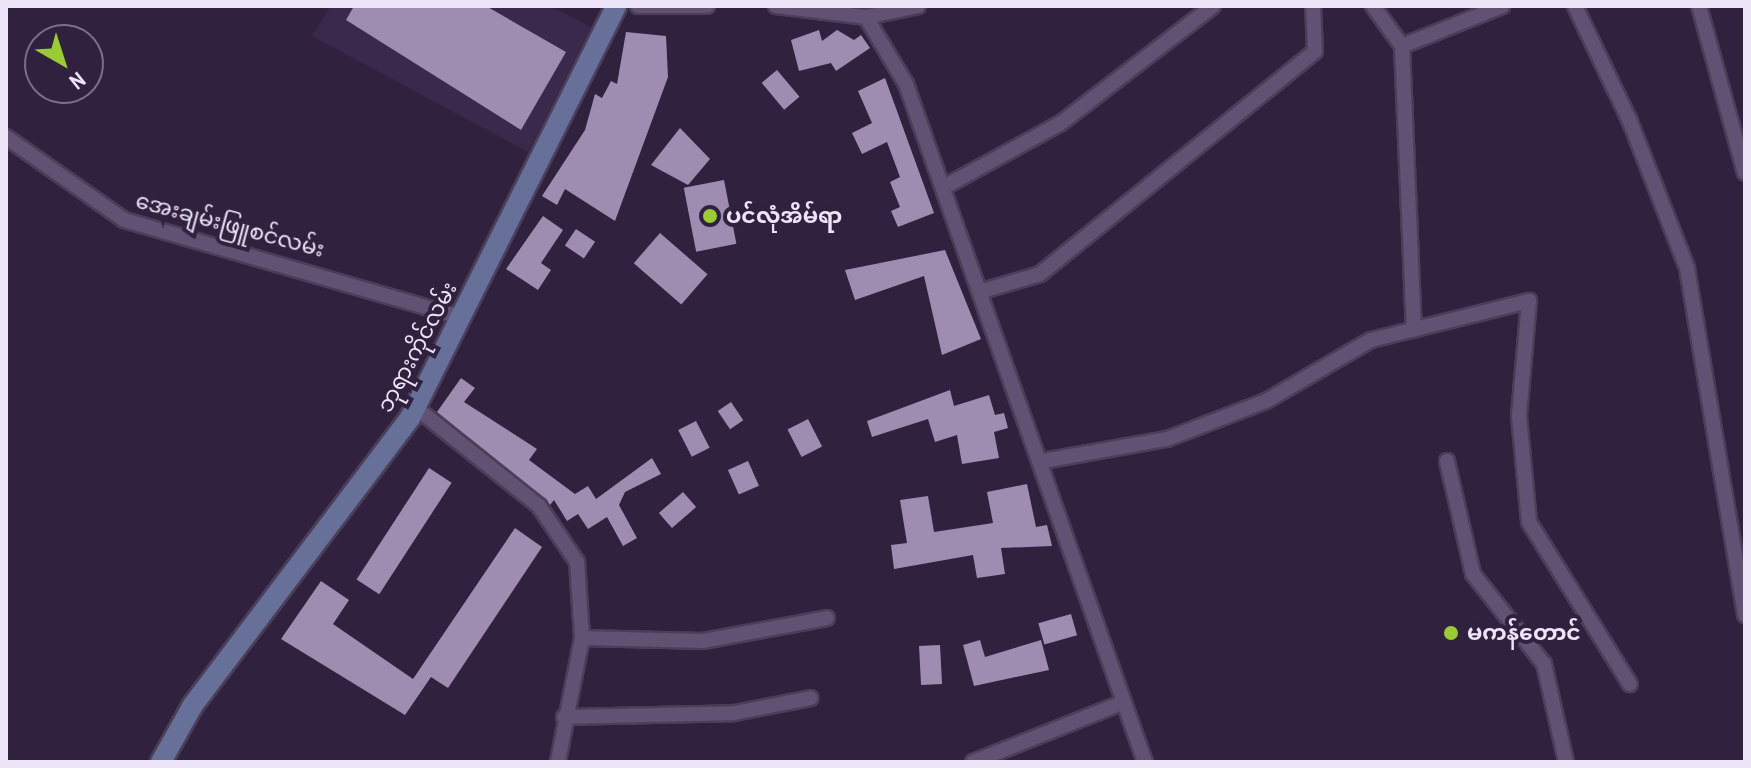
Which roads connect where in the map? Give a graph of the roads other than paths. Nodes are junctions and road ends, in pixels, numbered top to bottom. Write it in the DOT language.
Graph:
graph roads {
  1 [pos="616,6"];
  2 [pos="638,6"];
  3 [pos="707,6"];
  4 [pos="776,6"];
  5 [pos="918,6"];
  6 [pos="1213,6"];
  7 [pos="1313,6"];
  8 [pos="1373,6"];
  9 [pos="1502,6"];
  10 [pos="1575,6"];
  11 [pos="1699,6"];
  12 [pos="866,17"];
  13 [pos="1402,46"];
  14 [pos="6,137"];
  15 [pos="1745,173"];
  16 [pos="944,187"];
  17 [pos="982,291"];
  18 [pos="461,317"];
  19 [pos="1414,330"];
  20 [pos="415,407"];
  21 [pos="1043,461"];
  22 [pos="1447,461"];
  23 [pos="1745,615"];
  24 [pos="827,618"];
  25 [pos="582,638"];
  26 [pos="1630,684"];
  27 [pos="811,698"];
  28 [pos="1122,703"];
  29 [pos="564,717"];
  30 [pos="161,762"];
  31 [pos="558,762"];
  32 [pos="973,762"];
  33 [pos="1145,762"];
  34 [pos="1566,762"];
  1 -- 18 [label="street, ဘုရားကိုင်လမ်း"];
  2 -- 3 [label="street"];
  4 -- 12 [label="street"];
  5 -- 12 [label="street"];
  6 -- 16 [label="street"];
  7 -- 17 [label="street"];
  8 -- 13 [label="street"];
  9 -- 13 [label="street"];
  10 -- 23 [label="street"];
  11 -- 15 [label="street"];
  12 -- 16 [label="street"];
  13 -- 19 [label="street"];
  14 -- 18 [label="street, အေးချမ်းဖြူစင်လမ်း"];
  16 -- 17 [label="street"];
  17 -- 21 [label="street"];
  18 -- 20 [label="street, ဘုရားကိုင်လမ်း"];
  19 -- 21 [label="street"];
  19 -- 26 [label="street"];
  20 -- 25 [label="street"];
  20 -- 30 [label="street, ဘုရားကိုင်လမ်း"];
  21 -- 28 [label="street"];
  22 -- 34 [label="street"];
  24 -- 25 [label="street"];
  25 -- 29 [label="street"];
  27 -- 29 [label="street"];
  28 -- 32 [label="street"];
  28 -- 33 [label="street"];
  29 -- 31 [label="street"];
}
